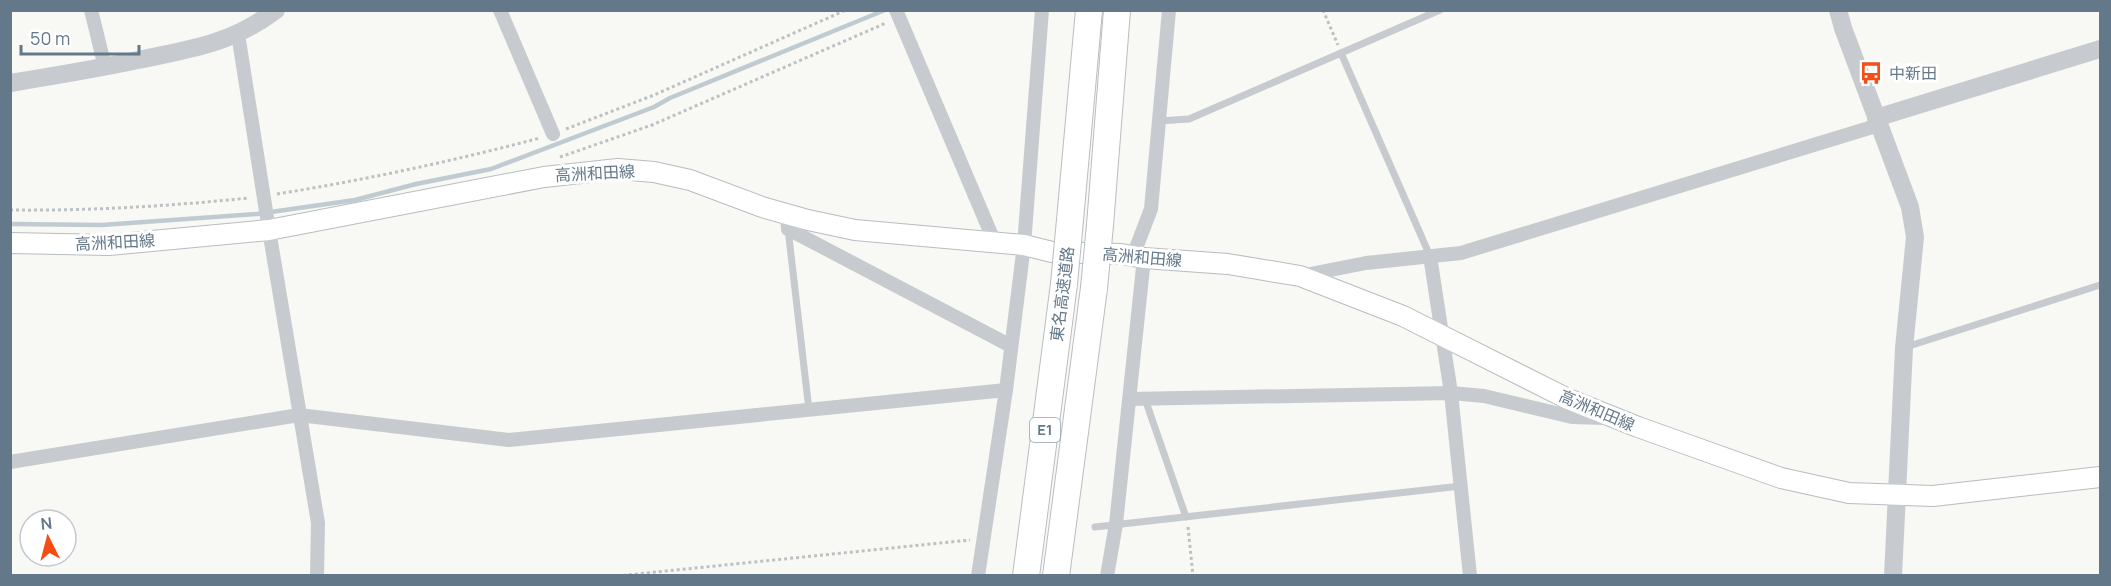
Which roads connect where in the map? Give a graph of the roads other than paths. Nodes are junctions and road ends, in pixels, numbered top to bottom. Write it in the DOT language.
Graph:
graph roads {
  1 [pos="91,10"];
  2 [pos="276,10"];
  3 [pos="501,10"];
  4 [pos="1042,10"];
  5 [pos="1089,10"];
  6 [pos="1117,10"];
  7 [pos="1169,10"];
  8 [pos="1440,10"];
  9 [pos="1838,10"];
  10 [pos="897,14"];
  11 [pos="238,34"];
  12 [pos="2100,49"];
  13 [pos="1341,53"];
  14 [pos="105,67"];
  15 [pos="10,83"];
  16 [pos="1159,121"];
  17 [pos="1877,121"];
  18 [pos="553,134"];
  19 [pos="787,222"];
  20 [pos="268,230"];
  21 [pos="10,243"];
  22 [pos="995,243"];
  23 [pos="1024,245"];
  24 [pos="1430,256"];
  25 [pos="1139,257"];
  26 [pos="1299,276"];
  27 [pos="2100,285"];
  28 [pos="1442,335"];
  29 [pos="1011,346"];
  30 [pos="1904,348"];
  31 [pos="1006,390"];
  32 [pos="1451,393"];
  33 [pos="1130,399"];
  34 [pos="1145,399"];
  35 [pos="809,410"];
  36 [pos="299,415"];
  37 [pos="1617,419"];
  38 [pos="10,462"];
  39 [pos="2100,477"];
  40 [pos="1461,486"];
  41 [pos="1897,495"];
  42 [pos="1186,517"];
  43 [pos="1116,524"];
  44 [pos="1095,527"];
  45 [pos="317,576"];
  46 [pos="978,576"];
  47 [pos="1026,576"];
  48 [pos="1056,576"];
  49 [pos="1107,576"];
  50 [pos="1470,576"];
  51 [pos="1893,576"];
  1 -- 14 [label="street"];
  2 -- 11 [label="street"];
  3 -- 18 [label="street"];
  4 -- 23 [label="street"];
  5 -- 47 [label="highway, 東名高速道路 / E1, bridge"];
  6 -- 48 [label="highway, 東名高速道路 / E1, bridge"];
  7 -- 16 [label="street"];
  8 -- 13 [label="lane"];
  9 -- 17 [label="street"];
  10 -- 22 [label="street"];
  11 -- 14 [label="street"];
  11 -- 20 [label="street"];
  12 -- 17 [label="street"];
  13 -- 16 [label="lane"];
  13 -- 24 [label="lane"];
  14 -- 15 [label="street"];
  16 -- 25 [label="street"];
  17 -- 24 [label="street"];
  17 -- 30 [label="street"];
  19 -- 20 [label="main road, 高洲和田線"];
  19 -- 22 [label="main road, 高洲和田線"];
  19 -- 29 [label="street"];
  19 -- 35 [label="lane"];
  20 -- 21 [label="main road, 高洲和田線"];
  20 -- 36 [label="street"];
  22 -- 23 [label="main road, 高洲和田線"];
  23 -- 25 [label="main road, 高洲和田線"];
  23 -- 29 [label="street"];
  24 -- 26 [label="street"];
  24 -- 28 [label="street"];
  25 -- 26 [label="main road, 高洲和田線"];
  25 -- 33 [label="street"];
  26 -- 28 [label="main road, 高洲和田線"];
  27 -- 30 [label="lane"];
  28 -- 32 [label="street"];
  28 -- 37 [label="main road, 高洲和田線"];
  29 -- 31 [label="street"];
  30 -- 41 [label="street"];
  31 -- 35 [label="street"];
  31 -- 46 [label="street"];
  32 -- 34 [label="street"];
  32 -- 37 [label="street"];
  32 -- 40 [label="street"];
  33 -- 34 [label="street"];
  33 -- 43 [label="street"];
  34 -- 42 [label="lane"];
  35 -- 36 [label="street"];
  36 -- 38 [label="street"];
  36 -- 45 [label="street"];
  37 -- 41 [label="main road, 高洲和田線"];
  39 -- 41 [label="main road, 高洲和田線"];
  40 -- 42 [label="lane"];
  40 -- 50 [label="street"];
  41 -- 51 [label="street"];
  42 -- 43 [label="lane"];
  43 -- 44 [label="lane"];
  43 -- 49 [label="street"];
}
